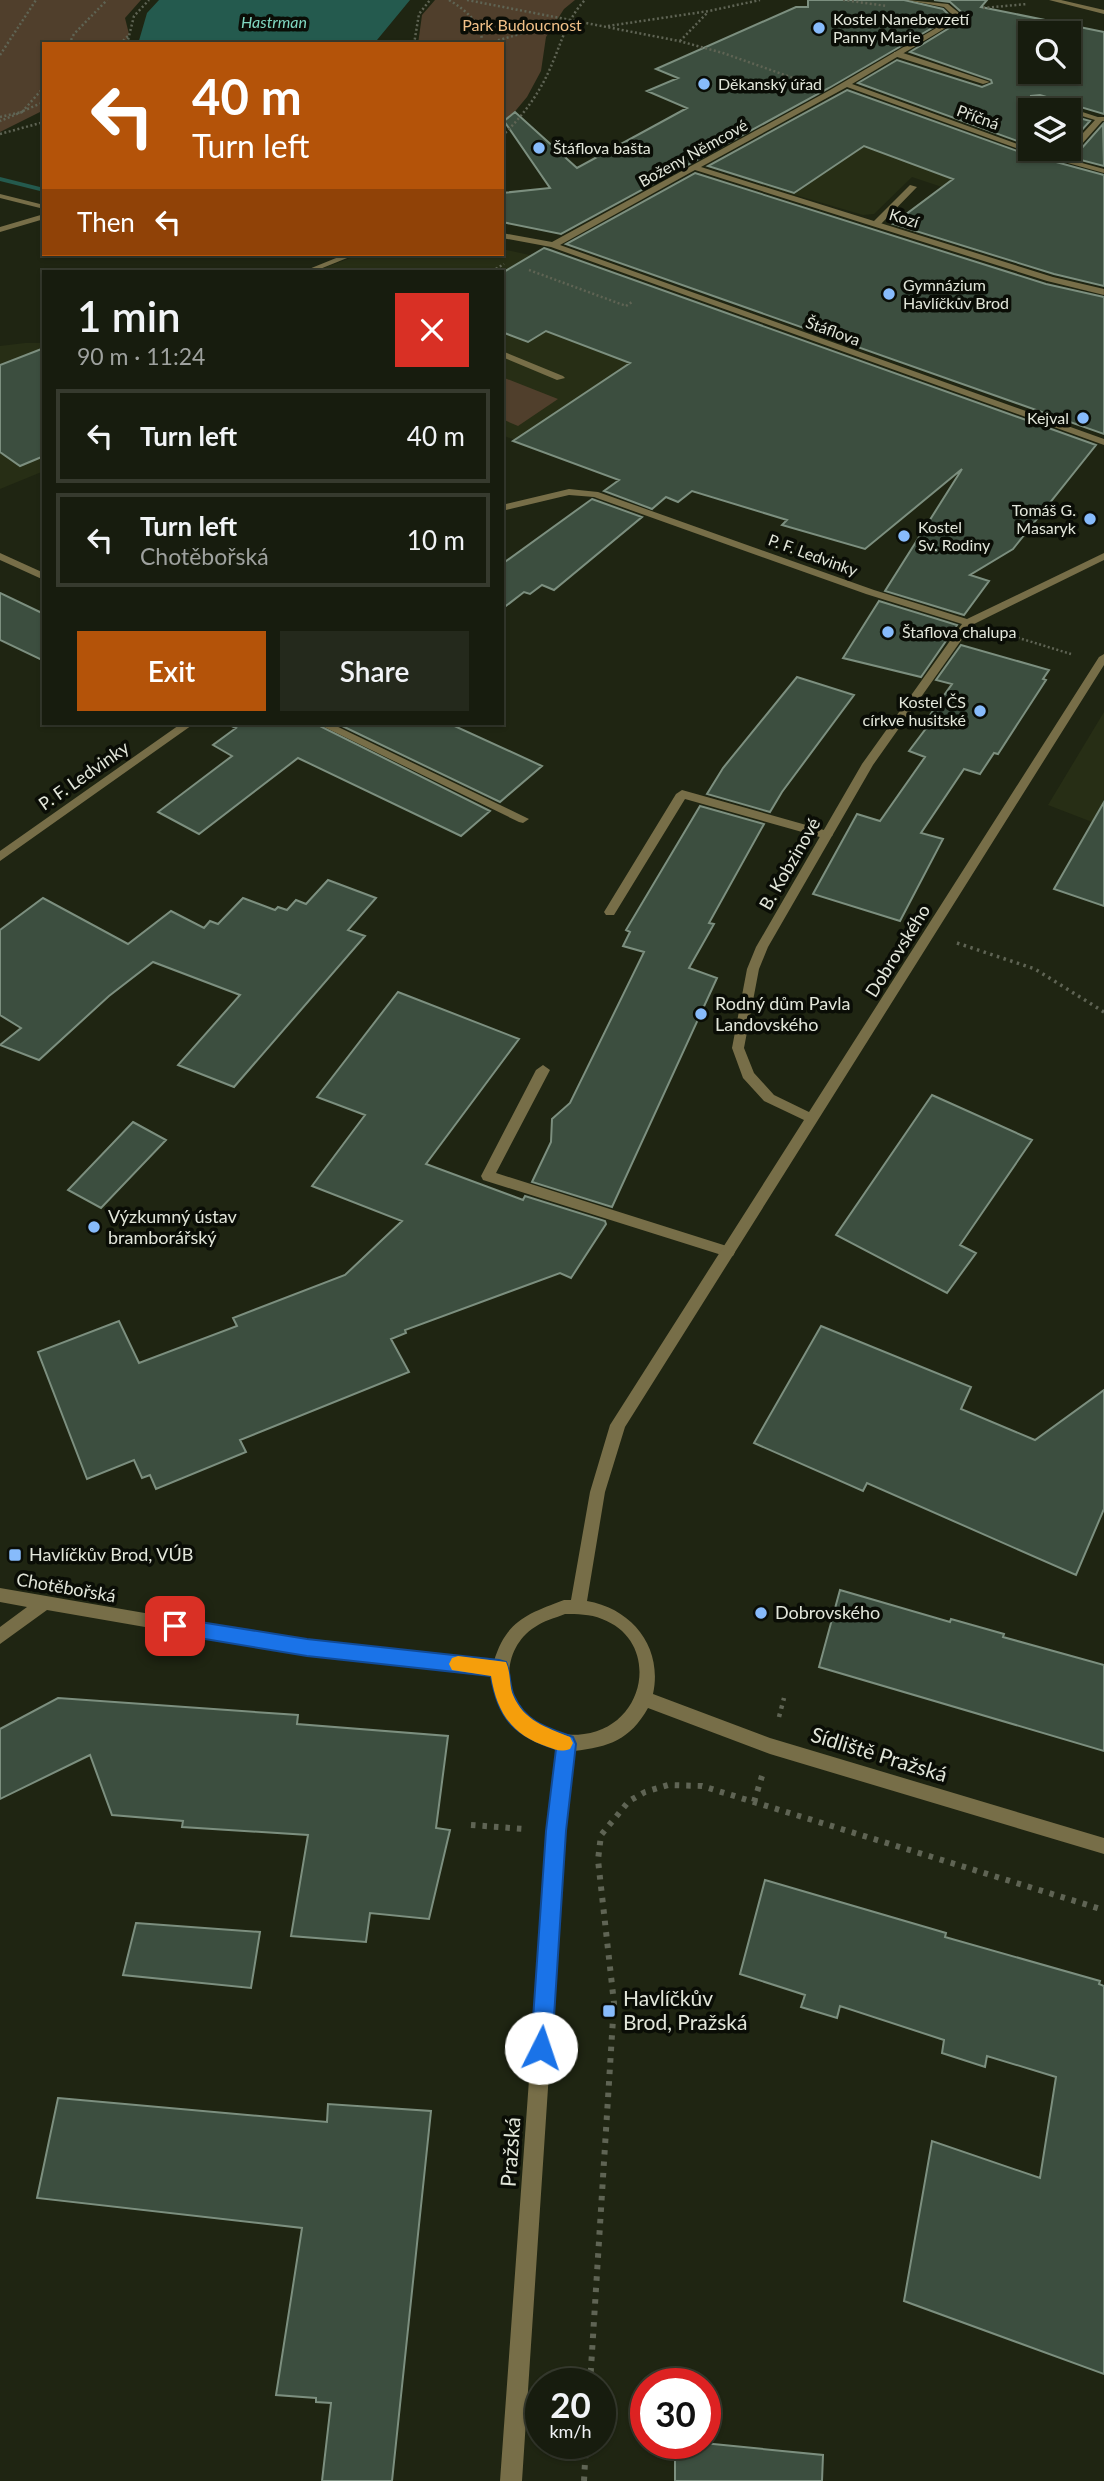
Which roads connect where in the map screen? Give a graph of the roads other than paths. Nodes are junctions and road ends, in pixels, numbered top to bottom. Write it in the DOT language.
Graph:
graph roads {
  1 [pos="910,0"];
  2 [pos="1052,0"];
  3 [pos="1104,12"];
  4 [pos="897,54"];
  5 [pos="986,82"];
  6 [pos="845,84"];
  7 [pos="1081,113"];
  8 [pos="1102,119"];
  9 [pos="1081,141"];
  10 [pos="1018,144"];
  11 [pos="1067,161"];
  12 [pos="696,167"];
  13 [pos="1104,171"];
  14 [pos="913,187"];
  15 [pos="0,196"];
  16 [pos="42,206"];
  17 [pos="42,217"];
  18 [pos="876,224"];
  19 [pos="0,230"];
  20 [pos="504,235"];
  21 [pos="553,246"];
  22 [pos="348,256"];
  23 [pos="311,270"];
  24 [pos="1104,292"];
  25 [pos="504,355"];
  26 [pos="560,378"];
  27 [pos="1104,442"];
  28 [pos="504,508"];
  29 [pos="0,556"];
  30 [pos="1104,556"];
  31 [pos="42,576"];
  32 [pos="968,623"];
  33 [pos="1102,660"];
  34 [pos="186,725"];
  35 [pos="326,725"];
  36 [pos="523,819"];
  37 [pos="827,835"];
  38 [pos="0,857"];
  39 [pos="610,912"];
  40 [pos="543,1070"];
  41 [pos="813,1119"];
  42 [pos="728,1252"];
  43 [pos="0,1595"];
  44 [pos="43,1604"];
  45 [pos="578,1607"];
  46 [pos="0,1637"];
  47 [pos="499,1668"];
  48 [pos="645,1699"];
  49 [pos="566,1744"];
  50 [pos="1104,1846"];
  51 [pos="511,2481"];
  1 -- 4 [label="street, Boženy Němcové"];
  2 -- 3 [label="street"];
  4 -- 5 [label="street"];
  4 -- 6 [label="street, Boženy Němcové"];
  6 -- 10 [label="street, Příčná"];
  6 -- 12 [label="street, Boženy Němcové"];
  7 -- 8 [label="street"];
  8 -- 9 [label="street"];
  11 -- 13 [label="street, Příčná"];
  12 -- 18 [label="street, Kozí"];
  12 -- 21 [label="street, Boženy Němcové"];
  14 -- 18 [label="street"];
  15 -- 16 [label="street"];
  17 -- 19 [label="street"];
  18 -- 24 [label="street, Kozí"];
  20 -- 21 [label="street, Štáflova"];
  21 -- 27 [label="street, Štáflova"];
  22 -- 23 [label="street"];
  25 -- 26 [label="street"];
  28 -- 32 [label="street, P. F. Ledvinky"];
  29 -- 31 [label="street"];
  30 -- 32 [label="street"];
  32 -- 37 [label="street, B. Kobzinové"];
  33 -- 41 [label="street, Dobrovského"];
  34 -- 38 [label="street, P. F. Ledvinky"];
  35 -- 36 [label="street"];
  37 -- 39 [label="street"];
  37 -- 41 [label="street, B. Kobzinové"];
  40 -- 42 [label="street"];
  41 -- 42 [label="street, Dobrovského"];
  42 -- 45 [label="street, Dobrovského"];
  43 -- 44 [label="street, Chotěbořská"];
  44 -- 46 [label="street"];
  44 -- 47 [label="street, Chotěbořská"];
  45 -- 47 [label="street"];
  45 -- 48 [label="street"];
  47 -- 49 [label="street"];
  48 -- 49 [label="street"];
  48 -- 50 [label="street, Sídliště Pražská"];
  49 -- 51 [label="street, Pražská"];
}
